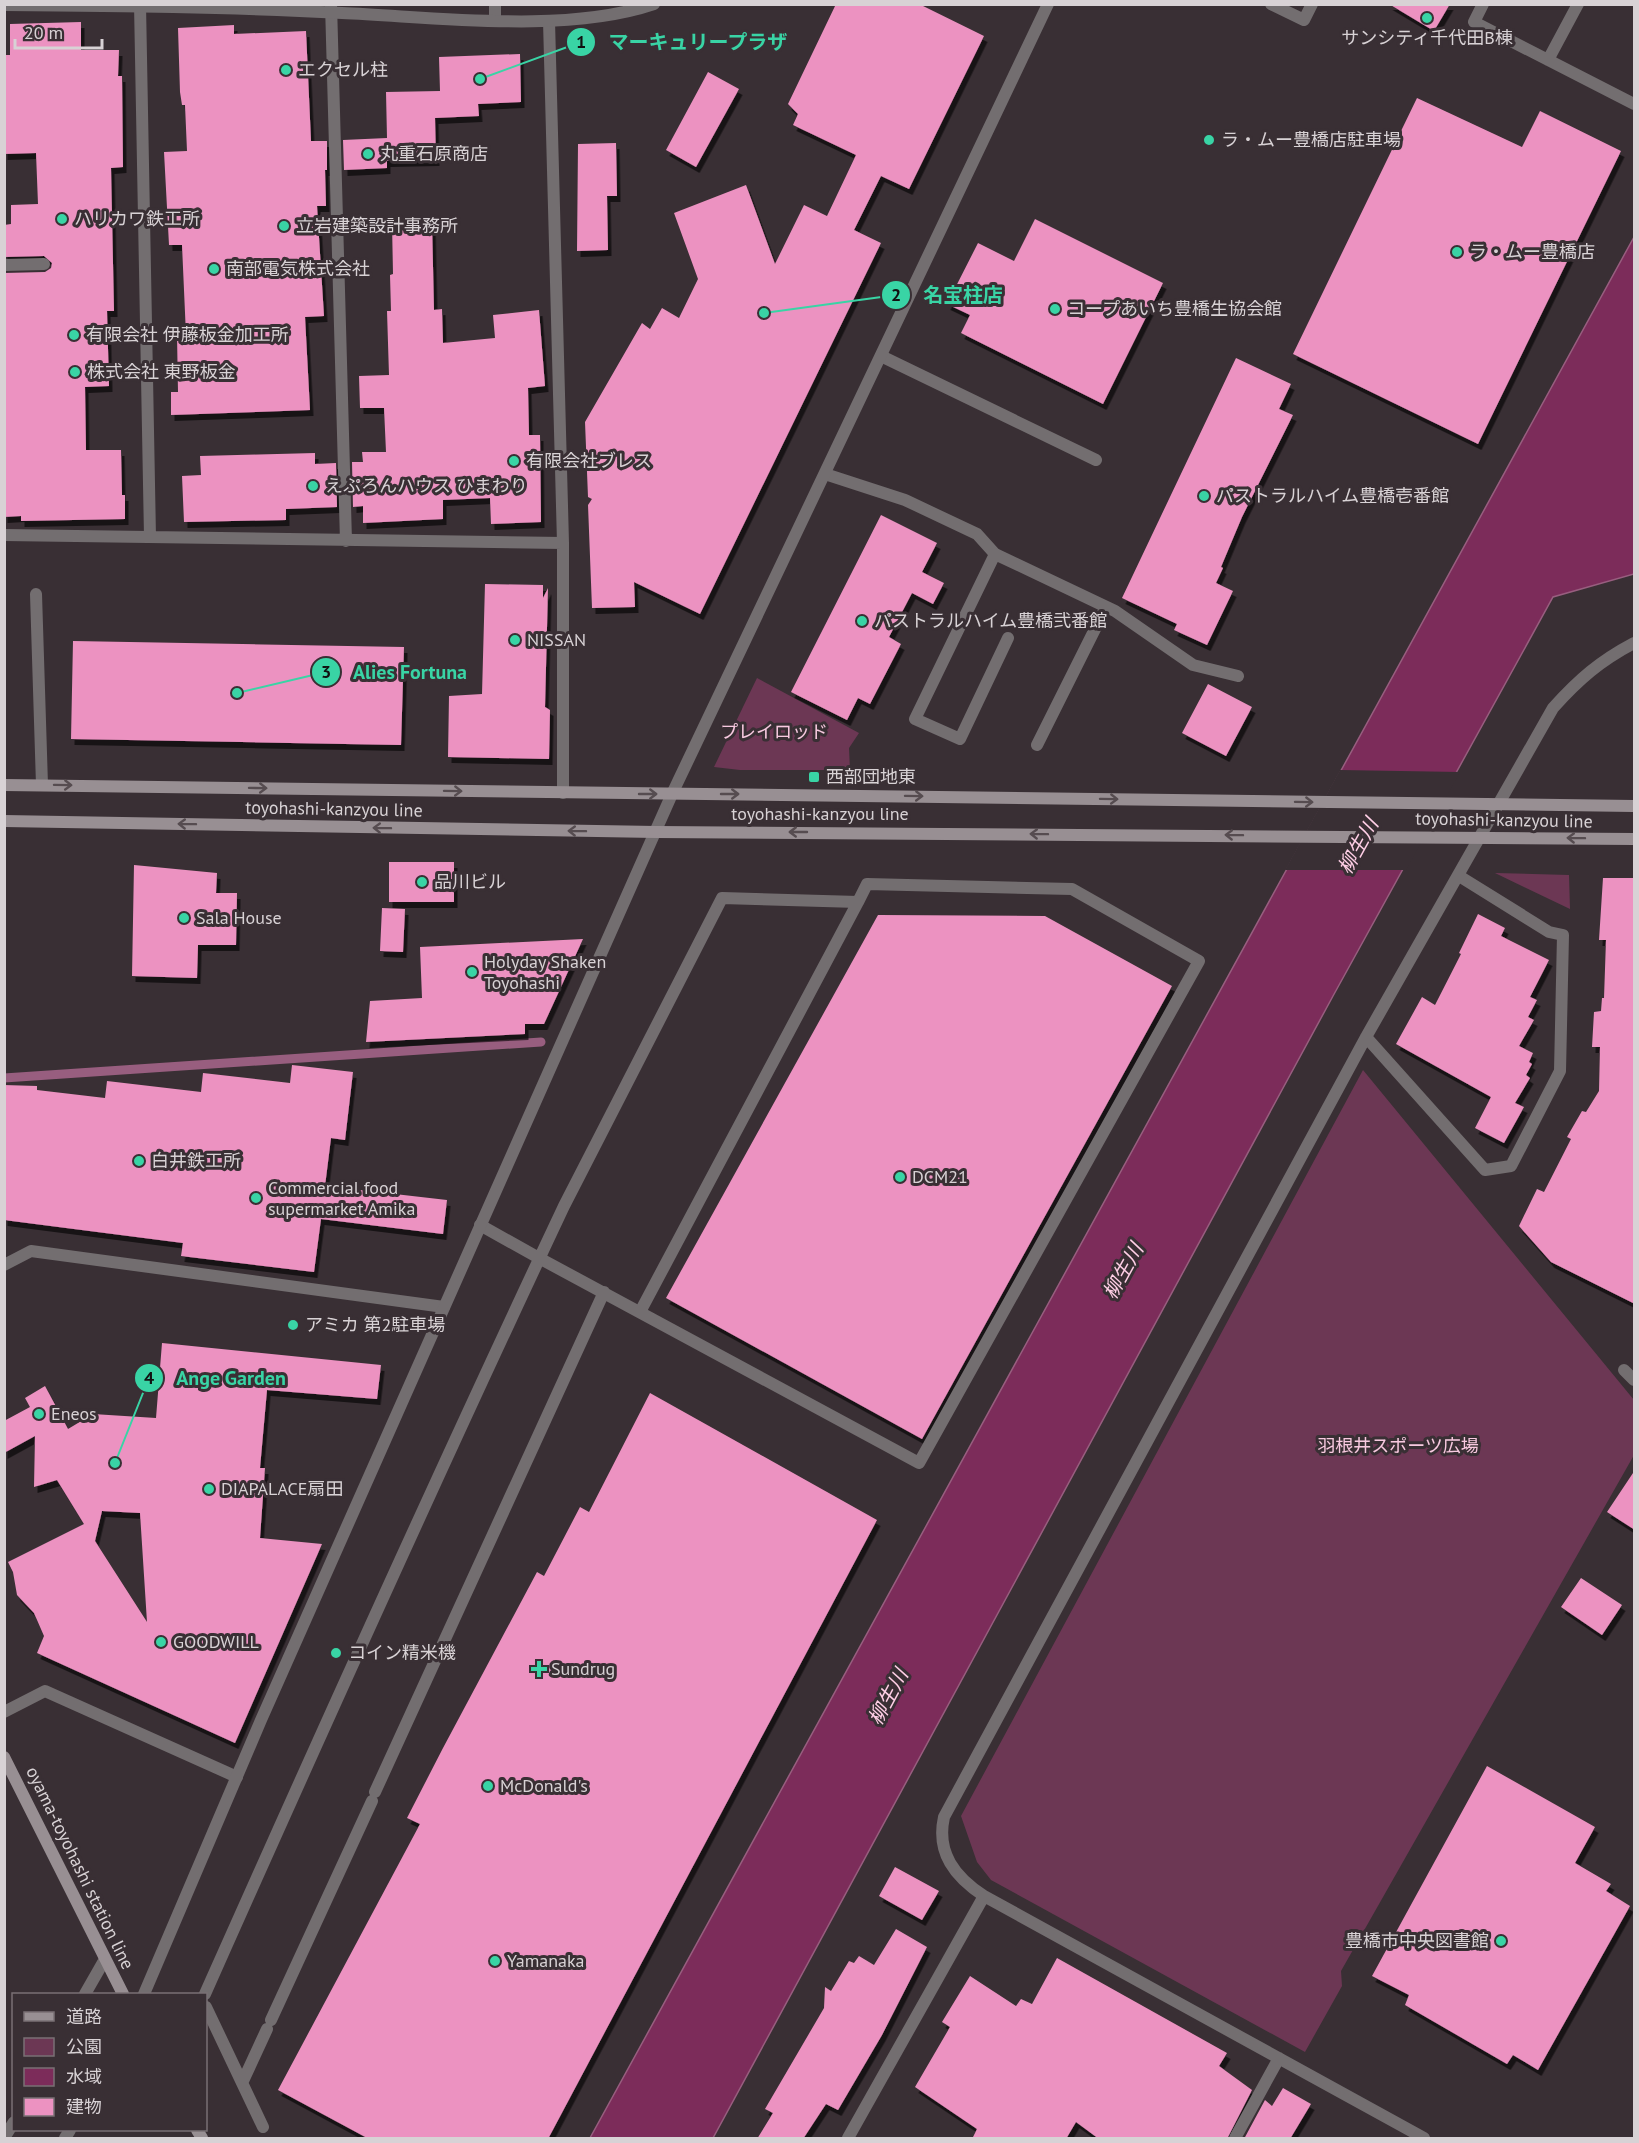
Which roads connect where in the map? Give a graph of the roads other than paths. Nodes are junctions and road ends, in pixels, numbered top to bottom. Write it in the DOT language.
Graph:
graph roads {
  1 [pos="4,4"];
  2 [pos="495,4"];
  3 [pos="654,4"];
  4 [pos="1048,4"];
  5 [pos="1270,4"];
  6 [pos="1312,4"];
  7 [pos="1483,4"];
  8 [pos="1578,4"];
  9 [pos="140,5"];
  10 [pos="331,8"];
  11 [pos="495,20"];
  12 [pos="549,21"];
  13 [pos="1548,60"];
  14 [pos="1635,104"];
  15 [pos="44,264"];
  16 [pos="4,265"];
  17 [pos="881,356"];
  18 [pos="1096,460"];
  19 [pos="825,474"];
  20 [pos="4,535"];
  21 [pos="150,537"];
  22 [pos="346,541"];
  23 [pos="563,543"];
  24 [pos="995,554"];
  25 [pos="36,594"];
  26 [pos="1106,607"];
  27 [pos="1008,638"];
  28 [pos="1635,643"];
  29 [pos="1238,676"];
  30 [pos="1037,746"];
  31 [pos="4,785"];
  32 [pos="42,785"];
  33 [pos="563,793"];
  34 [pos="672,794"];
  35 [pos="1635,806"];
  36 [pos="4,821"];
  37 [pos="656,832"];
  38 [pos="1635,839"];
  39 [pos="1459,876"];
  40 [pos="858,902"];
  41 [pos="1366,1037"];
  42 [pos="480,1225"];
  43 [pos="539,1258"];
  44 [pos="4,1265"];
  45 [pos="604,1292"];
  46 [pos="444,1307"];
  47 [pos="640,1312"];
  48 [pos="1624,1370"];
  49 [pos="1635,1380"];
  50 [pos="4,1712"];
  51 [pos="4,1757"];
  52 [pos="237,1777"];
  53 [pos="984,1896"];
  54 [pos="105,1959"];
  55 [pos="86,1993"];
  56 [pos="122,1993"];
  57 [pos="145,1993"];
  58 [pos="206,1993"];
  59 [pos="207,2009"];
  60 [pos="1279,2058"];
  61 [pos="243,2081"];
  62 [pos="12,2125"];
  63 [pos="263,2127"];
  64 [pos="4,2138"];
  65 [pos="848,2139"];
  66 [pos="1235,2139"];
  67 [pos="1424,2139"];
  1 -- 9 [label="street"];
  2 -- 11 [label="street"];
  3 -- 12 [label="street"];
  4 -- 17 [label="street"];
  5 -- 6 [label="street"];
  7 -- 13 [label="street"];
  8 -- 13 [label="street"];
  9 -- 10 [label="street"];
  9 -- 21 [label="street"];
  10 -- 11 [label="street"];
  10 -- 22 [label="street"];
  11 -- 12 [label="street"];
  12 -- 23 [label="street"];
  13 -- 14 [label="street"];
  15 -- 16 [label="street"];
  17 -- 18 [label="street"];
  17 -- 19 [label="street"];
  19 -- 24 [label="street"];
  19 -- 34 [label="street"];
  20 -- 21 [label="street"];
  21 -- 22 [label="street"];
  22 -- 23 [label="street"];
  23 -- 33 [label="street"];
  24 -- 26 [label="street"];
  24 -- 27 [label="street"];
  25 -- 32 [label="street"];
  26 -- 29 [label="street"];
  26 -- 30 [label="street"];
  28 -- 39 [label="street"];
  31 -- 32 [label="main road, toyohashi-kanzyou line"];
  32 -- 33 [label="main road, toyohashi-kanzyou line, one-way"];
  33 -- 34 [label="main road, toyohashi-kanzyou line, one-way"];
  34 -- 35 [label="main road, toyohashi-kanzyou line, one-way"];
  34 -- 37 [label="street"];
  37 -- 36 [label="main road, toyohashi-kanzyou line, one-way"];
  38 -- 37 [label="main road, toyohashi-kanzyou line, one-way"];
  37 -- 42 [label="street"];
  39 -- 41 [label="street"];
  39 -- 41 [label="street"];
  40 -- 43 [label="street"];
  40 -- 47 [label="street"];
  40 -- 47 [label="street"];
  41 -- 53 [label="street"];
  42 -- 43 [label="street"];
  42 -- 46 [label="street"];
  43 -- 45 [label="street"];
  43 -- 58 [label="street"];
  44 -- 46 [label="street"];
  45 -- 47 [label="street"];
  45 -- 61 [label="street"];
  46 -- 52 [label="street"];
  48 -- 49 [label="street"];
  50 -- 52 [label="street"];
  51 -- 54 [label="main road, oyama-toyohashi station line"];
  52 -- 57 [label="street"];
  53 -- 60 [label="street"];
  53 -- 65 [label="street"];
  54 -- 55 [label="street"];
  54 -- 56 [label="main road, oyama-toyohashi station line"];
  59 -- 61 [label="street"];
  60 -- 66 [label="street"];
  60 -- 67 [label="street"];
  61 -- 63 [label="street"];
  62 -- 64 [label="street"];
}
